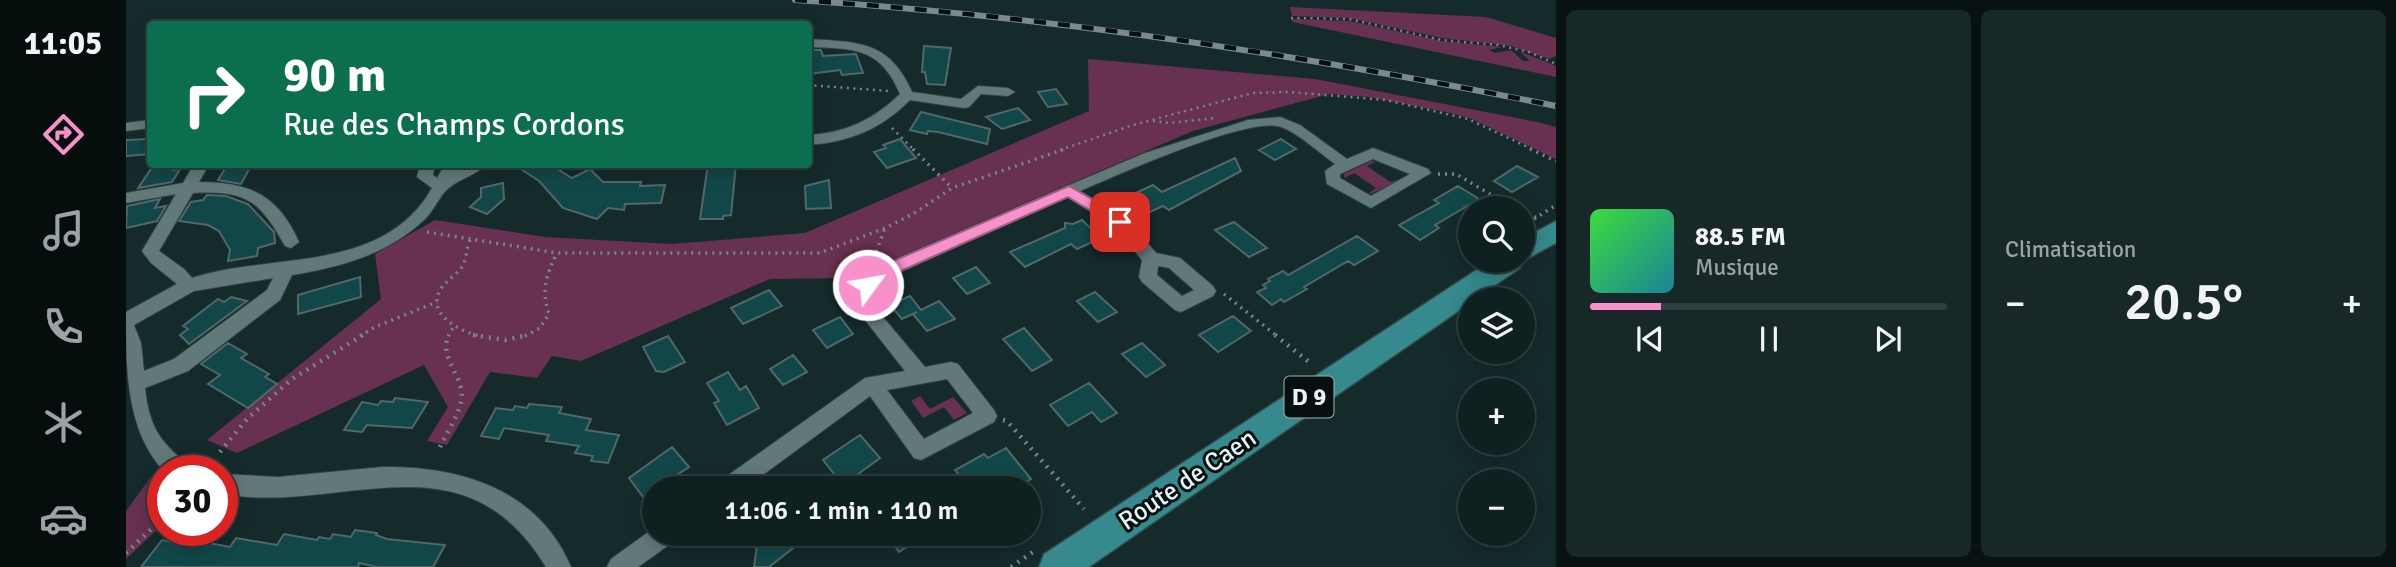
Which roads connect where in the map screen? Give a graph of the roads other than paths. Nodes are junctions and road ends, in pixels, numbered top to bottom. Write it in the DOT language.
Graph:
graph roads {
  1 [pos="812,43"];
  2 [pos="1008,92"];
  3 [pos="907,95"];
  4 [pos="147,124"];
  5 [pos="126,127"];
  6 [pos="812,139"];
  7 [pos="1346,165"];
  8 [pos="199,168"];
  9 [pos="426,168"];
  10 [pos="450,168"];
  11 [pos="473,168"];
  12 [pos="439,186"];
  13 [pos="186,188"];
  14 [pos="1069,191"];
  15 [pos="126,198"];
  16 [pos="1546,221"];
  17 [pos="1535,235"];
  18 [pos="292,242"];
  19 [pos="1151,258"];
  20 [pos="286,270"];
  21 [pos="1491,273"];
  22 [pos="188,286"];
  23 [pos="126,321"];
  24 [pos="126,327"];
  25 [pos="921,376"];
  26 [pos="872,384"];
  27 [pos="132,393"];
  28 [pos="159,455"];
  29 [pos="745,476"];
  30 [pos="238,488"];
  31 [pos="648,546"];
  32 [pos="559,567"];
  33 [pos="619,567"];
  34 [pos="1057,567"];
  1 -- 3 [label="street"];
  2 -- 3 [label="street"];
  3 -- 6 [label="street"];
  4 -- 5 [label="street"];
  7 -- 7 [label="street"];
  7 -- 14 [label="street"];
  8 -- 13 [label="street"];
  9 -- 12 [label="street"];
  10 -- 12 [label="street"];
  11 -- 12 [label="street"];
  12 -- 20 [label="street"];
  13 -- 15 [label="street"];
  13 -- 18 [label="street"];
  13 -- 22 [label="street"];
  14 -- 19 [label="street"];
  14 -- 25 [label="street"];
  16 -- 17 [label="main road"];
  19 -- 19 [label="street"];
  20 -- 22 [label="street"];
  20 -- 27 [label="street"];
  21 -- 34 [label="main road, Route de Caen / D 9"];
  22 -- 23 [label="street"];
  24 -- 27 [label="street"];
  25 -- 26 [label="street"];
  25 -- 26 [label="street"];
  26 -- 29 [label="street"];
  27 -- 28 [label="street"];
  30 -- 32 [label="street"];
  31 -- 33 [label="street"];
}
